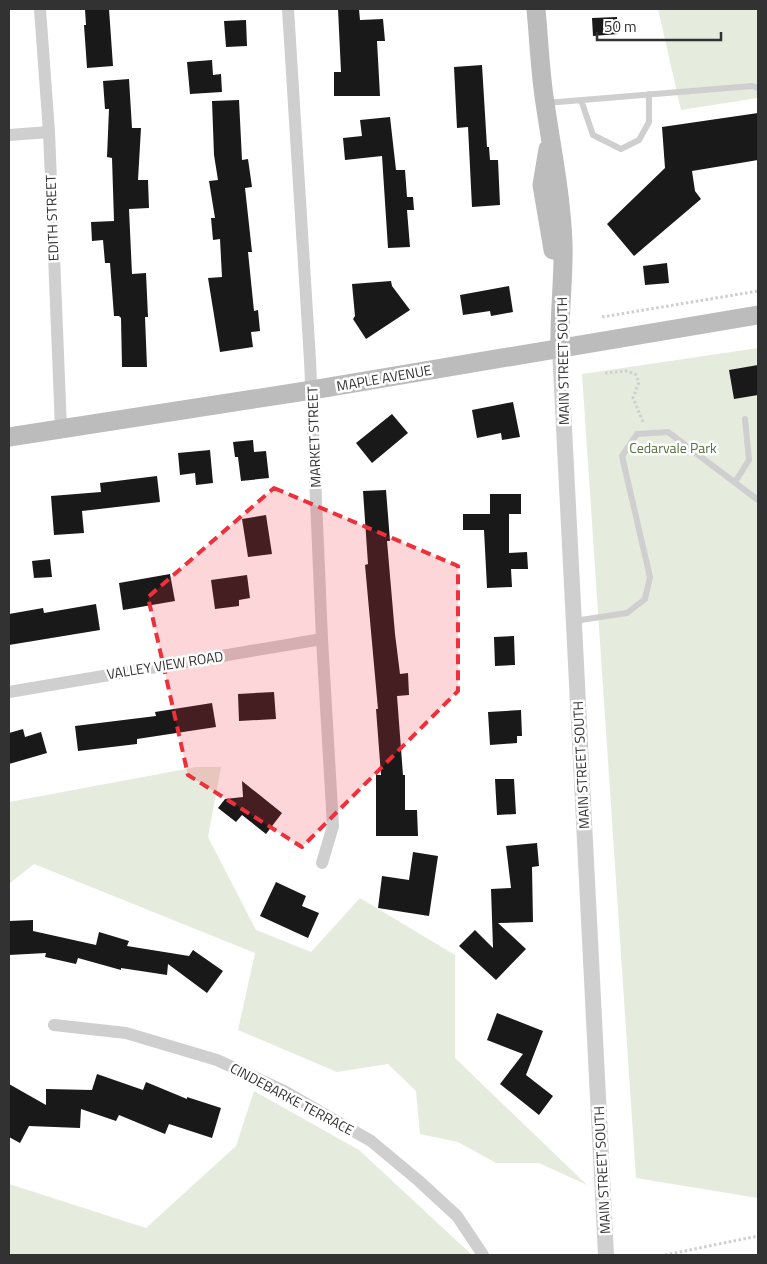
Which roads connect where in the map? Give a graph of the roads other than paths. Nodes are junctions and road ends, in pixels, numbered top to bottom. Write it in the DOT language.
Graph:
graph roads {
  1 [pos="40,9"];
  2 [pos="288,9"];
  3 [pos="536,9"];
  4 [pos="758,88"];
  5 [pos="649,94"];
  6 [pos="581,100"];
  7 [pos="545,103"];
  8 [pos="48,132"];
  9 [pos="9,135"];
  10 [pos="758,315"];
  11 [pos="560,349"];
  12 [pos="312,390"];
  13 [pos="745,419"];
  14 [pos="61,428"];
  15 [pos="9,437"];
  16 [pos="735,482"];
  17 [pos="758,500"];
  18 [pos="574,621"];
  19 [pos="322,639"];
  20 [pos="9,692"];
  21 [pos="322,863"];
  22 [pos="54,1025"];
  23 [pos="483,1255"];
  24 [pos="606,1255"];
  1 -- 8 [label="street, EDITH STREET"];
  2 -- 12 [label="street, MARKET STREET"];
  3 -- 7 [label="main road, MAIN STREET SOUTH"];
  4 -- 5 [label="lane"];
  5 -- 6 [label="lane"];
  5 -- 6 [label="lane"];
  6 -- 7 [label="lane"];
  7 -- 11 [label="main road, MAIN STREET SOUTH"];
  8 -- 9 [label="street"];
  8 -- 14 [label="street, EDITH STREET"];
  10 -- 11 [label="main road, MAPLE AVENUE"];
  11 -- 12 [label="main road, MAPLE AVENUE"];
  11 -- 18 [label="street, MAIN STREET SOUTH"];
  12 -- 14 [label="main road, MAPLE AVENUE"];
  12 -- 19 [label="street, MARKET STREET"];
  13 -- 16 [label="lane"];
  14 -- 15 [label="main road, MAPLE AVENUE"];
  16 -- 17 [label="lane"];
  16 -- 18 [label="lane"];
  18 -- 24 [label="street, MAIN STREET SOUTH"];
  19 -- 20 [label="street, VALLEY VIEW ROAD"];
  19 -- 21 [label="street, MARKET STREET"];
  22 -- 23 [label="street, CINDEBARKE TERRACE"];
}
